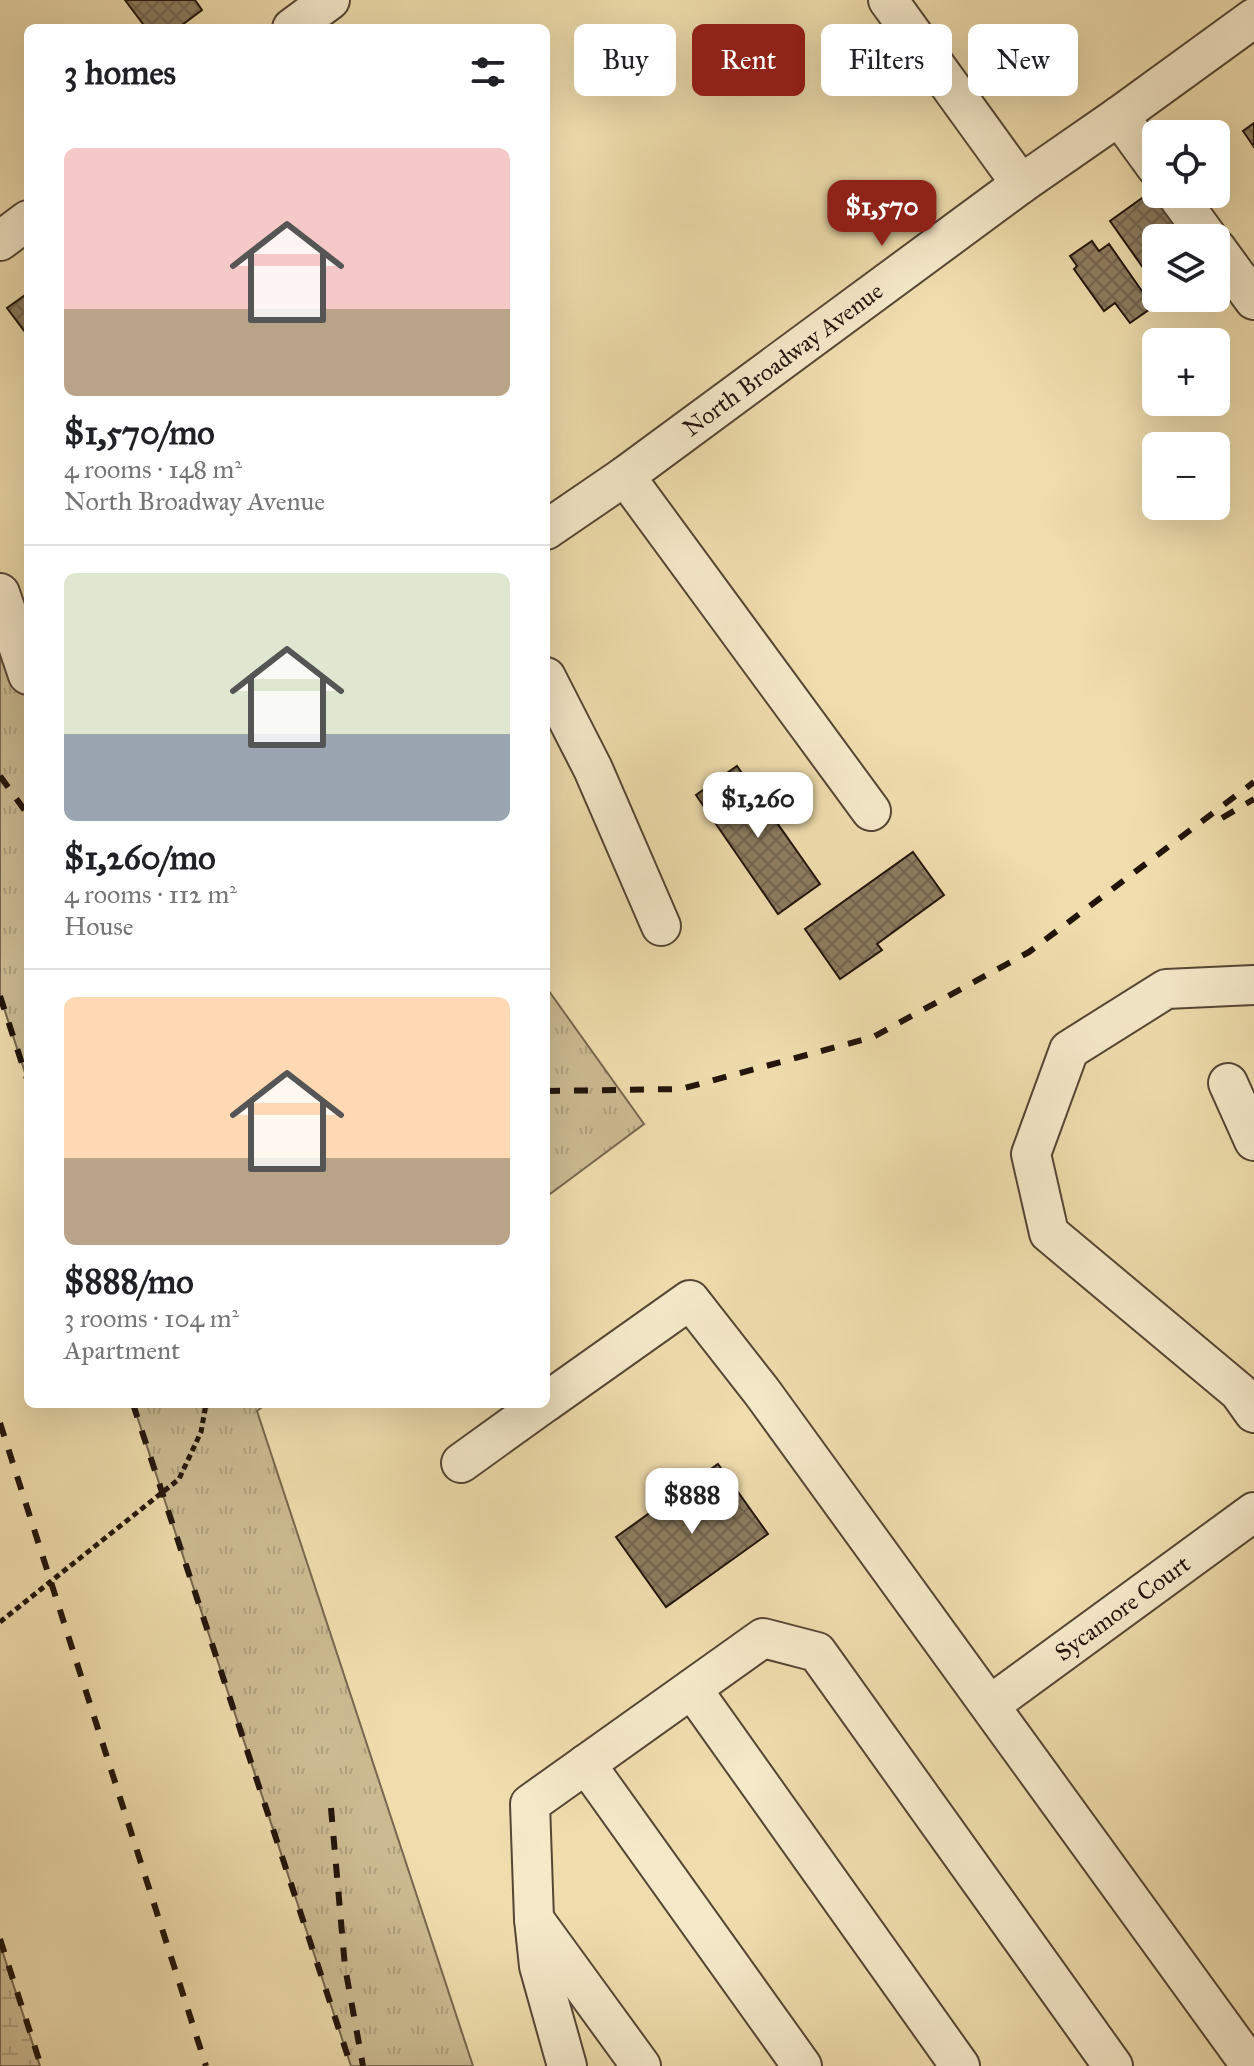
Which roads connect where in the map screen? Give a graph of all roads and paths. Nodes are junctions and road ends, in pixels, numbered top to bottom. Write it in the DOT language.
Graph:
graph roads {
  1 [pos="330,0"];
  2 [pos="888,0"];
  3 [pos="297,24"];
  4 [pos="1251,26"];
  5 [pos="1119,116"];
  6 [pos="1142,148"];
  7 [pos="1021,184"];
  8 [pos="24,223"];
  9 [pos="0,241"];
  10 [pos="1230,267"];
  11 [pos="1254,300"];
  12 [pos="625,476"];
  13 [pos="550,527"];
  14 [pos="0,593"];
  15 [pos="24,663"];
  16 [pos="550,685"];
  17 [pos="871,811"];
  18 [pos="661,926"];
  19 [pos="1254,985"];
  20 [pos="1228,1083"];
  21 [pos="1254,1141"];
  22 [pos="1249,1394"];
  23 [pos="550,1399"];
  24 [pos="205,1408"];
  25 [pos="538,1408"];
  26 [pos="461,1463"];
  27 [pos="1254,1512"];
  28 [pos="0,1622"];
  29 [pos="692,1689"];
  30 [pos="990,1705"];
  31 [pos="586,1764"];
  32 [pos="534,1919"];
  33 [pos="567,2066"];
  34 [pos="641,2066"];
  35 [pos="802,2066"];
  36 [pos="960,2066"];
  37 [pos="1113,2066"];
  38 [pos="1251,2066"];
  1 -- 3 [label="street"];
  2 -- 7 [label="street"];
  4 -- 5 [label="street, North Broadway Avenue"];
  5 -- 6 [label="street"];
  5 -- 7 [label="street, North Broadway Avenue"];
  7 -- 12 [label="street, North Broadway Avenue"];
  8 -- 9 [label="street"];
  10 -- 11 [label="street"];
  12 -- 13 [label="street, North Broadway Avenue"];
  12 -- 17 [label="street"];
  14 -- 15 [label="street"];
  16 -- 18 [label="street"];
  19 -- 22 [label="street"];
  20 -- 21 [label="street"];
  23 -- 30 [label="street"];
  24 -- 28 [label="path"];
  25 -- 26 [label="street"];
  27 -- 30 [label="street, Sycamore Court"];
  29 -- 31 [label="street"];
  29 -- 36 [label="street"];
  29 -- 37 [label="street"];
  30 -- 38 [label="street"];
  31 -- 32 [label="street"];
  31 -- 35 [label="street"];
  32 -- 33 [label="street"];
  32 -- 34 [label="street"];
}
